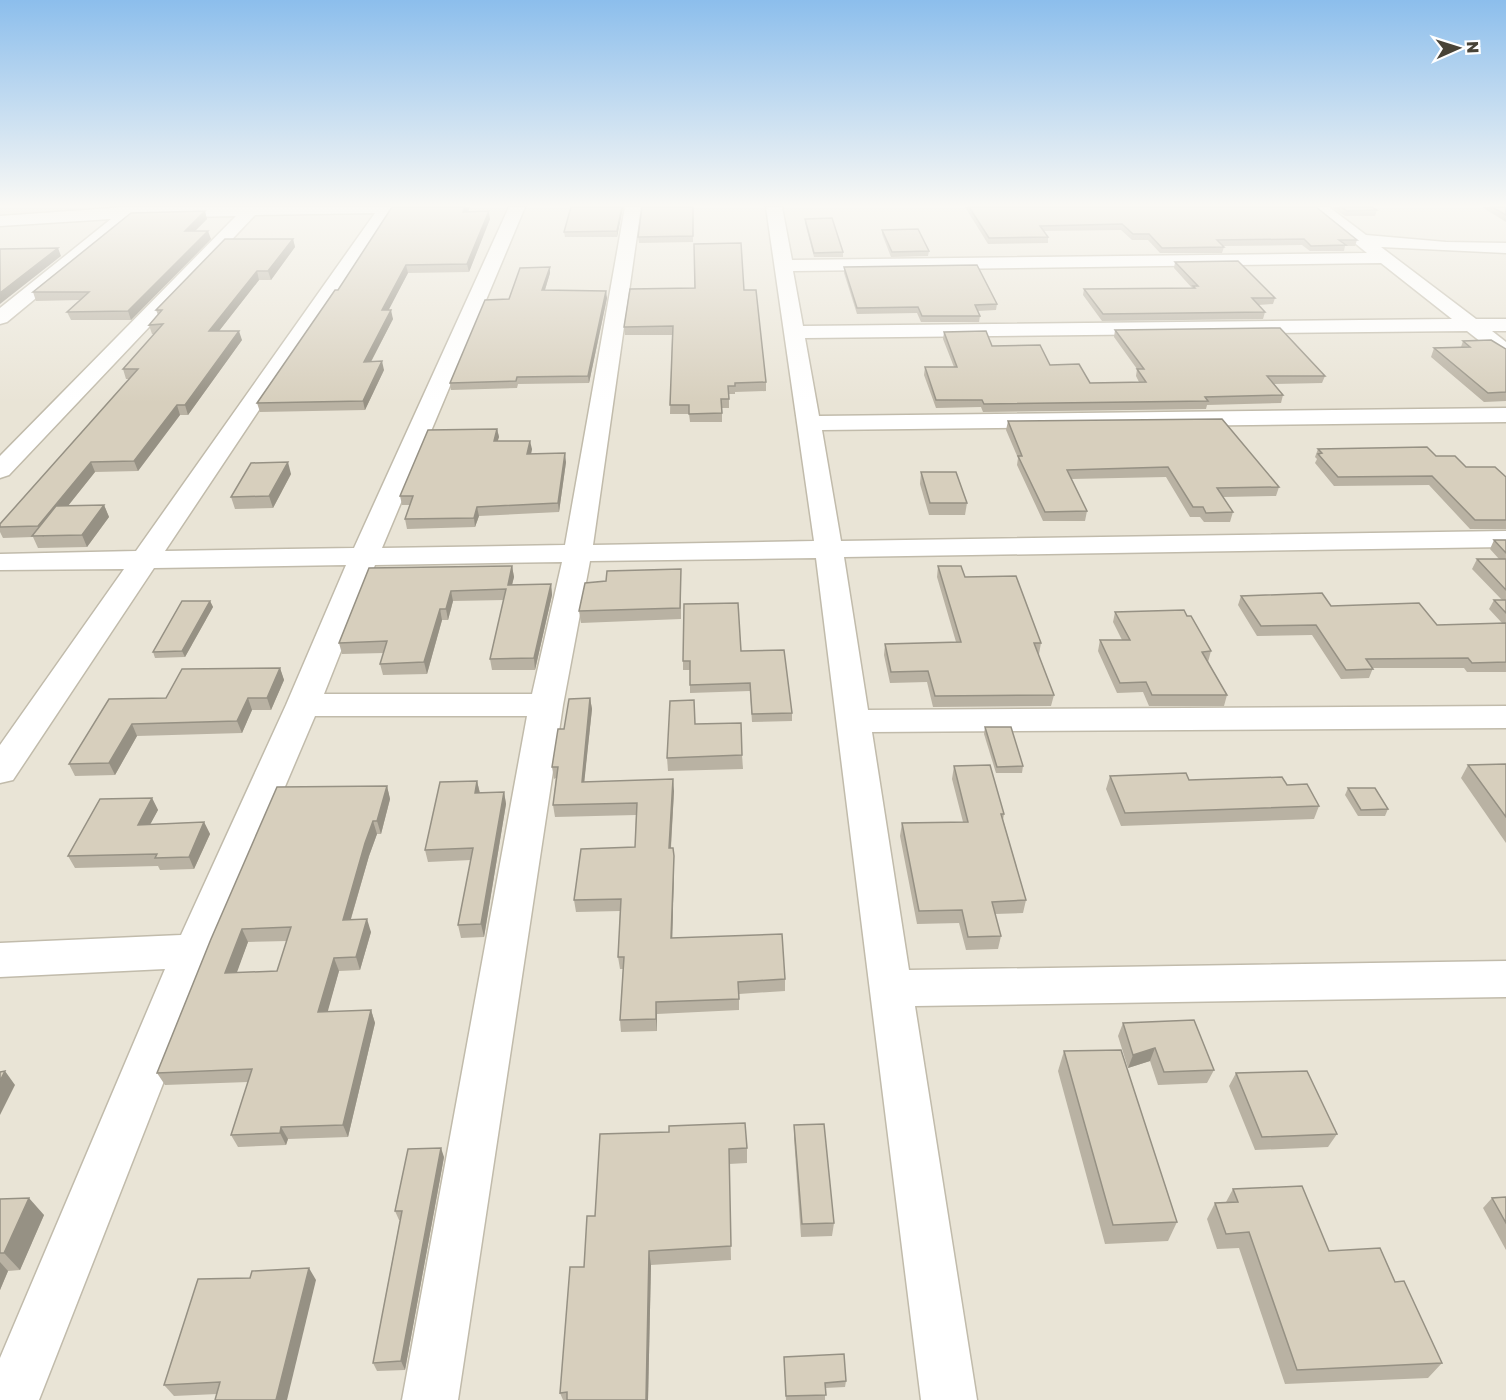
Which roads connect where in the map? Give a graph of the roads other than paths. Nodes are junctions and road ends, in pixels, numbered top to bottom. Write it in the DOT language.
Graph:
graph roads {
  1 [pos="56,272"];
  2 [pos="191,272"];
  3 [pos="342,272"];
  4 [pos="488,272"];
  5 [pos="623,272"];
  6 [pos="785,272"];
  7 [pos="1404,272"];
  8 [pos="0,318"];
  9 [pos="1472,325"];
  10 [pos="1506,325"];
  11 [pos="794,332"];
  12 [pos="1506,352"];
  13 [pos="1506,415"];
  14 [pos="809,423"];
  15 [pos="0,470"];
  16 [pos="1506,539"];
  17 [pos="829,549"];
  18 [pos="578,552"];
  19 [pos="364,556"];
  20 [pos="145,559"];
  21 [pos="0,562"];
  22 [pos="303,705"];
  23 [pos="546,705"];
  24 [pos="1506,717"];
  25 [pos="853,721"];
  26 [pos="0,771"];
  27 [pos="194,951"];
  28 [pos="0,960"];
  29 [pos="1506,979"];
  30 [pos="891,987"];
  31 [pos="11,1400"];
  32 [pos="430,1400"];
  33 [pos="949,1400"];
  1 -- 8 [label="street"];
  2 -- 15 [label="street"];
  3 -- 20 [label="street"];
  4 -- 19 [label="street"];
  5 -- 18 [label="street"];
  6 -- 11 [label="street"];
  7 -- 9 [label="street"];
  9 -- 10 [label="street"];
  9 -- 11 [label="street"];
  9 -- 12 [label="street"];
  11 -- 14 [label="street"];
  13 -- 14 [label="street"];
  14 -- 17 [label="street"];
  16 -- 17 [label="street"];
  17 -- 18 [label="street"];
  17 -- 25 [label="street"];
  18 -- 19 [label="street"];
  18 -- 23 [label="street"];
  19 -- 20 [label="street"];
  19 -- 22 [label="street"];
  20 -- 21 [label="street"];
  20 -- 26 [label="street"];
  22 -- 23 [label="street"];
  22 -- 27 [label="street"];
  23 -- 32 [label="street"];
  24 -- 25 [label="street"];
  25 -- 30 [label="street"];
  27 -- 28 [label="street"];
  27 -- 31 [label="street"];
  29 -- 30 [label="street"];
  30 -- 33 [label="street"];
}
